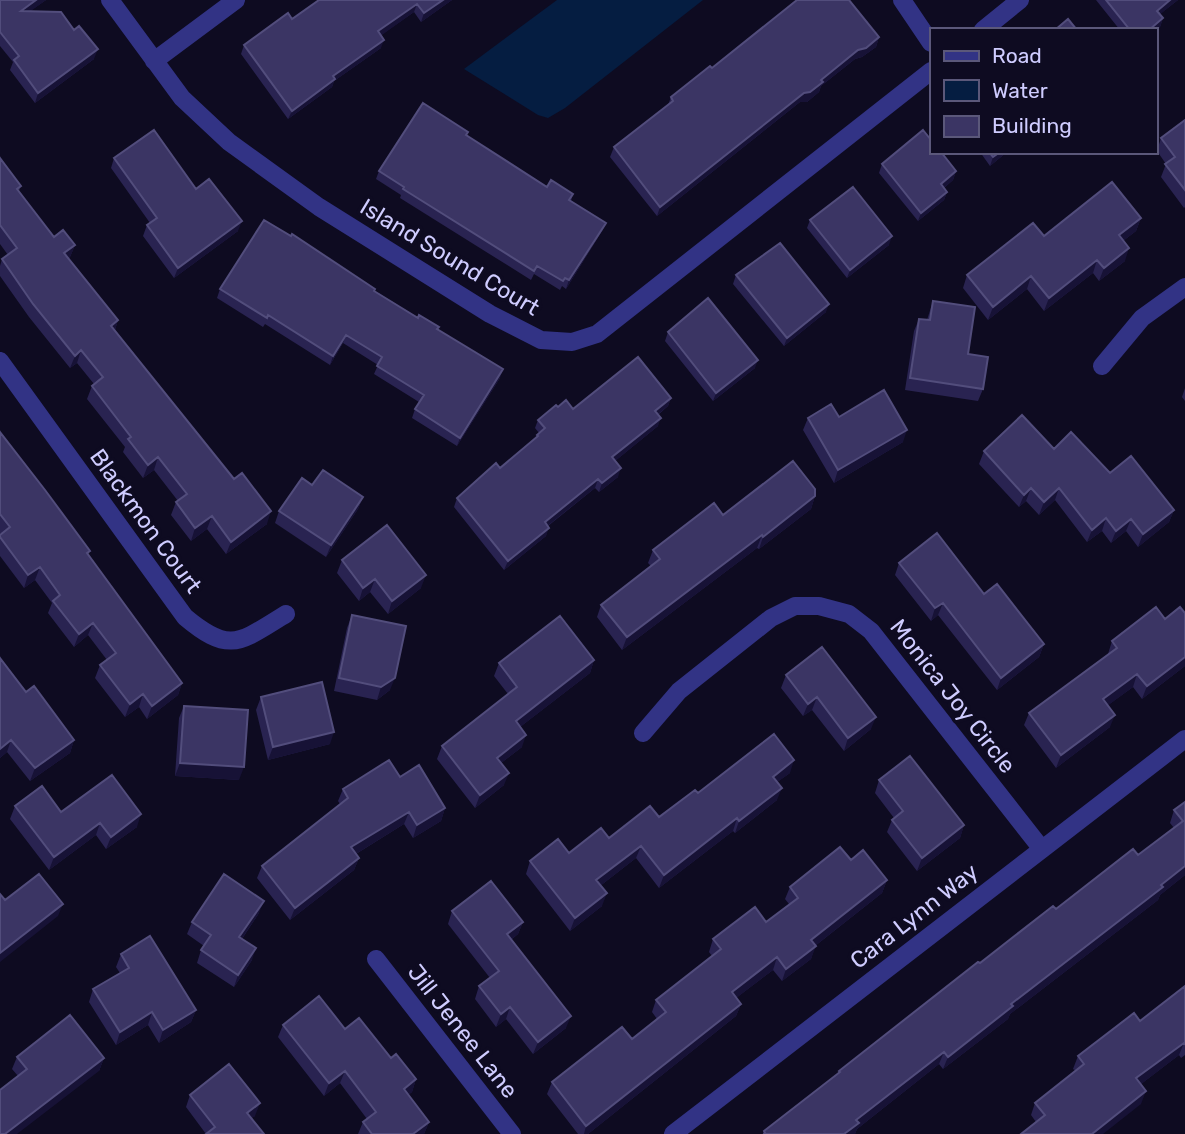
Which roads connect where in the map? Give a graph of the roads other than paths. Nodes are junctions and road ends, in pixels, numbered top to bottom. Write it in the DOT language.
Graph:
graph roads {
  1 [pos="110,0"];
  2 [pos="236,0"];
  3 [pos="902,0"];
  4 [pos="1020,0"];
  5 [pos="985,28"];
  6 [pos="930,42"];
  7 [pos="154,61"];
  8 [pos="930,72"];
  9 [pos="1185,287"];
  10 [pos="0,361"];
  11 [pos="1102,366"];
  12 [pos="286,614"];
  13 [pos="643,733"];
  14 [pos="1185,739"];
  15 [pos="1041,848"];
  16 [pos="376,958"];
  17 [pos="512,1134"];
  18 [pos="673,1134"];
  1 -- 7 [label="street, Island Sound Court"];
  2 -- 7 [label="street"];
  3 -- 6 [label="street"];
  4 -- 5 [label="street"];
  7 -- 8 [label="street, Island Sound Court"];
  9 -- 11 [label="street"];
  10 -- 12 [label="street, Blackmon Court"];
  13 -- 15 [label="street, Monica Joy Circle"];
  14 -- 15 [label="street, Cara Lynn Way"];
  15 -- 18 [label="street, Cara Lynn Way"];
  16 -- 17 [label="street, Jill Jenee Lane"];
}
